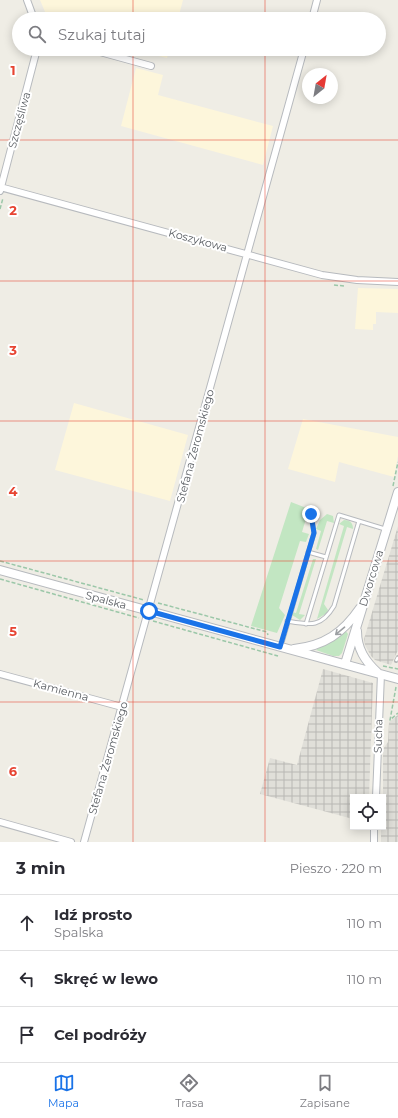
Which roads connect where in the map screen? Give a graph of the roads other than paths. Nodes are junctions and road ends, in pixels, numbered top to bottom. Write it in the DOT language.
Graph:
graph roads {
  1 [pos="27,0"];
  2 [pos="317,0"];
  3 [pos="31,12"];
  4 [pos="314,12"];
  5 [pos="36,56"];
  6 [pos="115,56"];
  7 [pos="302,56"];
  8 [pos="151,66"];
  9 [pos="0,188"];
  10 [pos="248,254"];
  11 [pos="398,282"];
  12 [pos="395,490"];
  13 [pos="311,514"];
  14 [pos="359,521"];
  15 [pos="387,530"];
  16 [pos="308,552"];
  17 [pos="326,557"];
  18 [pos="0,570"];
  19 [pos="365,601"];
  20 [pos="149,611"];
  21 [pos="287,621"];
  22 [pos="357,623"];
  23 [pos="306,624"];
  24 [pos="284,648"];
  25 [pos="345,664"];
  26 [pos="0,674"];
  27 [pos="381,674"];
  28 [pos="398,679"];
  29 [pos="122,707"];
  30 [pos="376,794"];
  31 [pos="0,822"];
  32 [pos="374,830"];
  33 [pos="71,842"];
  34 [pos="84,842"];
  35 [pos="374,842"];
  1 -- 3 [label="street"];
  2 -- 4 [label="street"];
  5 -- 9 [label="street, Szczęśliwa"];
  6 -- 8 [label="street"];
  7 -- 10 [label="street, Stefana Żeromskiego"];
  9 -- 10 [label="street, Koszykowa"];
  10 -- 11 [label="street, Koszykowa"];
  10 -- 20 [label="street, Stefana Żeromskiego"];
  12 -- 15 [label="street, Dworcowa"];
  13 -- 16 [label="lane"];
  14 -- 15 [label="lane"];
  14 -- 17 [label="lane"];
  14 -- 23 [label="lane"];
  15 -- 19 [label="street, Dworcowa"];
  16 -- 17 [label="lane"];
  16 -- 21 [label="lane"];
  17 -- 23 [label="lane"];
  18 -- 20 [label="street, Spalska"];
  19 -- 22 [label="street, Dworcowa"];
  19 -- 24 [label="street, one-way"];
  20 -- 24 [label="street, Spalska"];
  20 -- 29 [label="street, Stefana Żeromskiego"];
  21 -- 23 [label="lane"];
  21 -- 24 [label="lane"];
  22 -- 25 [label="street, Dworcowa"];
  22 -- 27 [label="street"];
  24 -- 25 [label="street, Spalska"];
  25 -- 27 [label="street, Spalska"];
  26 -- 29 [label="street, Kamienna"];
  27 -- 28 [label="street, Spalska"];
  27 -- 30 [label="street, Sucha"];
  29 -- 34 [label="street, Stefana Żeromskiego"];
  31 -- 33 [label="street"];
  32 -- 35 [label="street"];
}
